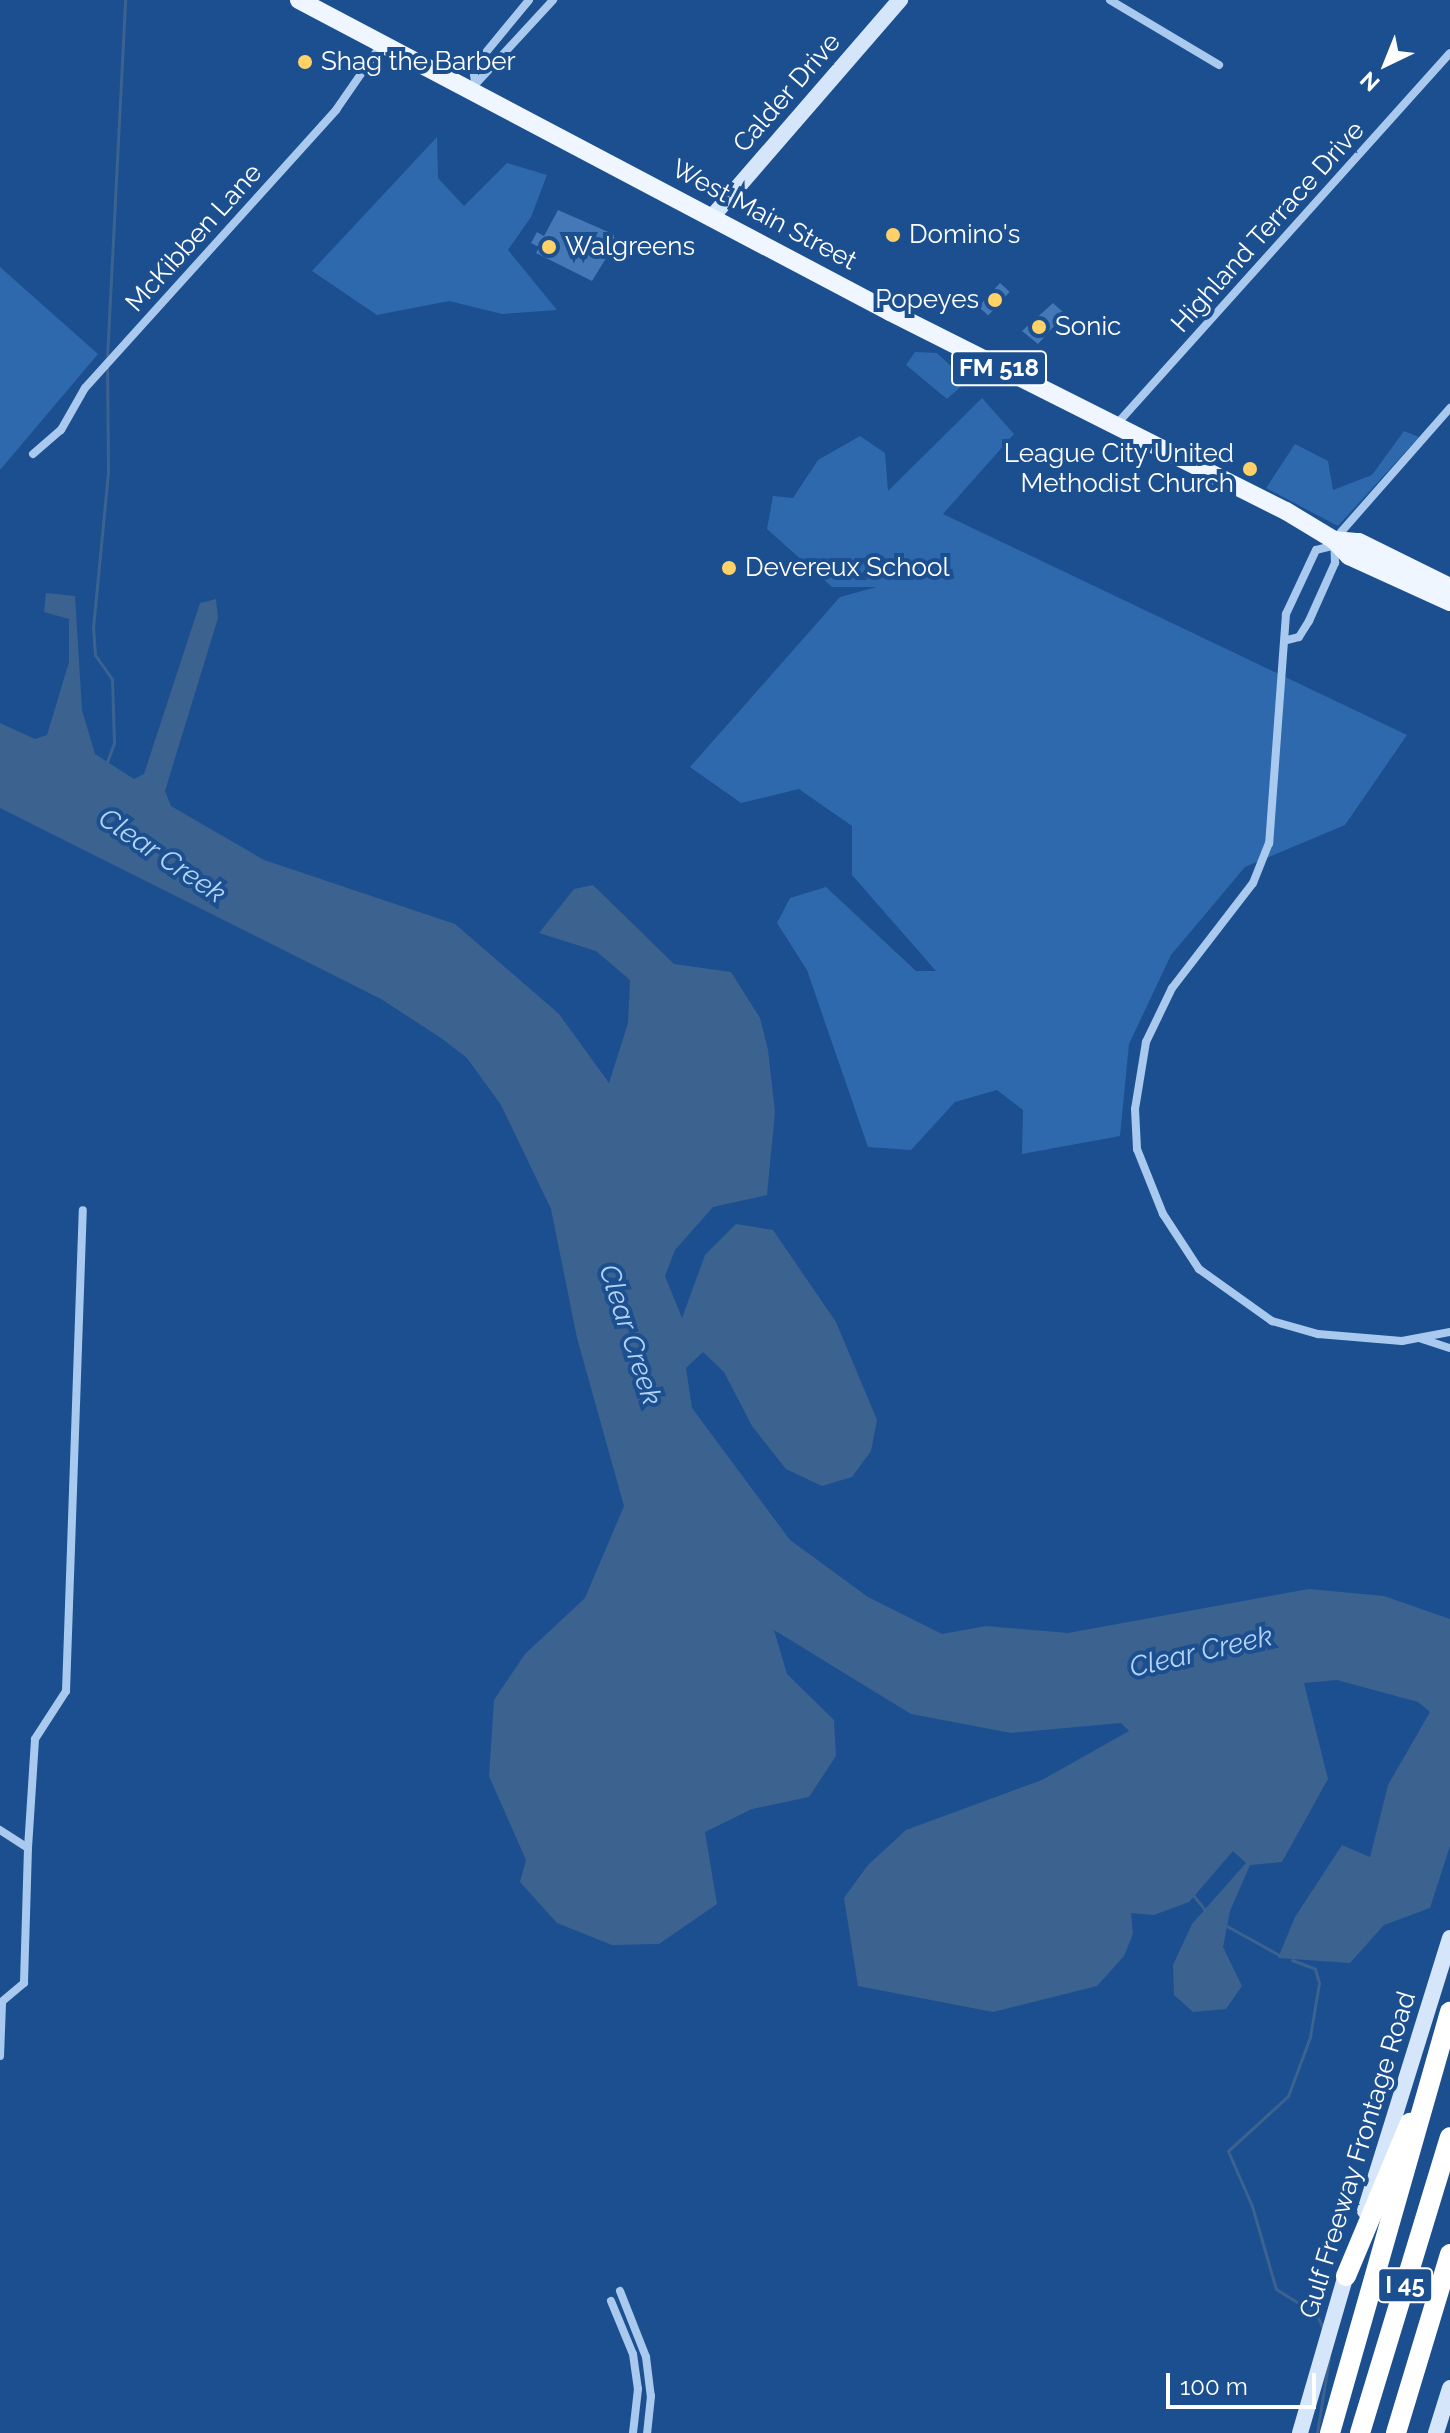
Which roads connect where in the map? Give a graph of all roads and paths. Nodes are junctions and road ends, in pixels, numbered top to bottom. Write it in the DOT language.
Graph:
graph roads {
  1 [pos="529,0"];
  2 [pos="553,0"];
  3 [pos="900,0"];
  4 [pos="1110,0"];
  5 [pos="311,3"];
  6 [pos="1125,3"];
  7 [pos="381,44"];
  8 [pos="1450,53"];
  9 [pos="1219,65"];
  10 [pos="473,86"];
  11 [pos="711,218"];
  12 [pos="1450,408"];
  13 [pos="1115,427"];
  14 [pos="33,454"];
  15 [pos="1333,543"];
  16 [pos="1450,587"];
  17 [pos="1450,602"];
  18 [pos="1287,640"];
  19 [pos="83,1210"];
  20 [pos="1450,1332"];
  21 [pos="1422,1339"];
  22 [pos="1450,1348"];
  23 [pos="0,1830"];
  24 [pos="28,1848"];
  25 [pos="1450,1938"];
  26 [pos="1,2003"];
  27 [pos="1450,2012"];
  28 [pos="1450,2023"];
  29 [pos="0,2056"];
  30 [pos="1450,2137"];
  31 [pos="1450,2254"];
  32 [pos="1346,2276"];
  33 [pos="620,2291"];
  34 [pos="611,2301"];
  35 [pos="1450,2388"];
  36 [pos="633,2433"];
  37 [pos="647,2433"];
  38 [pos="1300,2433"];
  39 [pos="1330,2433"];
  40 [pos="1360,2433"];
  41 [pos="1396,2433"];
  42 [pos="1436,2433"];
  1 -- 10 [label="street"];
  2 -- 10 [label="street"];
  3 -- 11 [label="main road, Calder Drive"];
  4 -- 6 [label="street"];
  5 -- 7 [label="main road, West Main Street / FM 518"];
  6 -- 9 [label="street"];
  7 -- 10 [label="main road, West Main Street / FM 518"];
  7 -- 14 [label="street, McKibben Lane"];
  8 -- 13 [label="street, Highland Terrace Drive"];
  10 -- 11 [label="main road, West Main Street / FM 518"];
  11 -- 13 [label="main road, West Main Street / FM 518"];
  12 -- 15 [label="street"];
  13 -- 15 [label="main road, West Main Street / FM 518"];
  15 -- 16 [label="main road, West Main Street / FM 518"];
  15 -- 17 [label="main road, West Main Street / FM 518"];
  15 -- 18 [label="street"];
  15 -- 18 [label="street"];
  18 -- 21 [label="street"];
  19 -- 24 [label="street"];
  20 -- 21 [label="street"];
  21 -- 22 [label="street"];
  23 -- 24 [label="street"];
  24 -- 26 [label="street"];
  25 -- 32 [label="main road, Gulf Freeway Frontage Road"];
  26 -- 29 [label="street"];
  27 -- 39 [label="highway, bridge"];
  28 -- 32 [label="highway"];
  30 -- 40 [label="highway, I 45"];
  31 -- 41 [label="highway, I 45"];
  32 -- 38 [label="main road, Gulf Freeway Frontage Road"];
  33 -- 37 [label="street"];
  34 -- 36 [label="street"];
  35 -- 42 [label="main road"];
}
